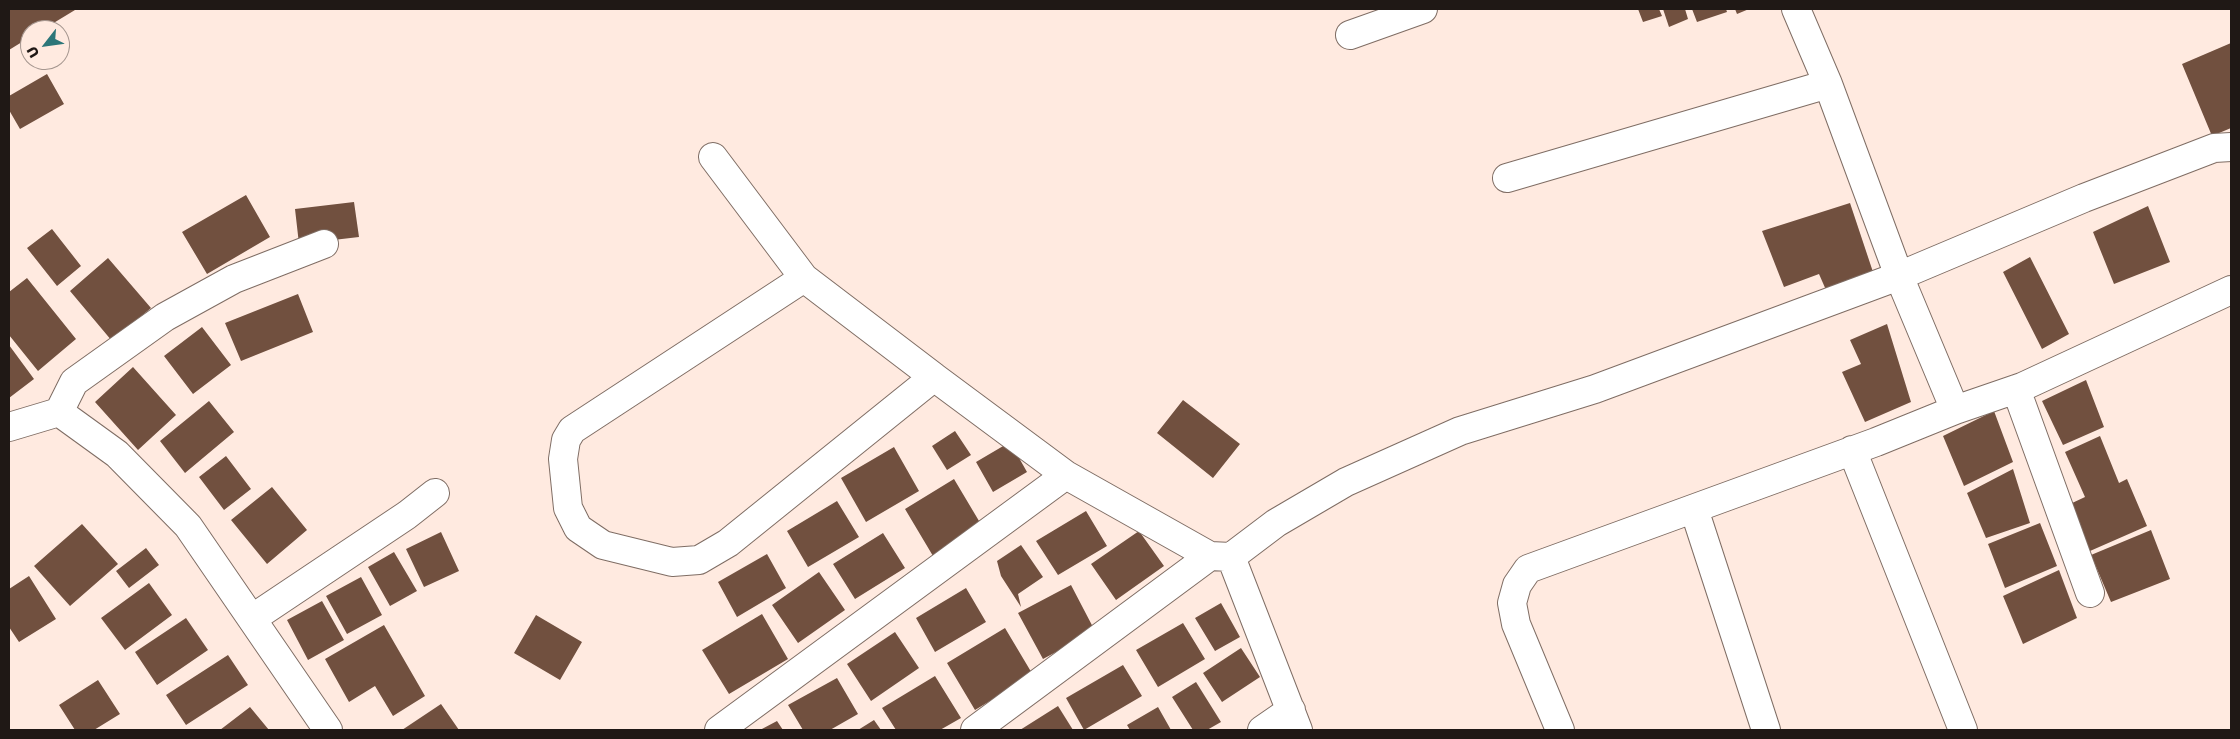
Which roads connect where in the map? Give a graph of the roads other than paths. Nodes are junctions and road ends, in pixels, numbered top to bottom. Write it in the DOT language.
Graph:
graph roads {
  1 [pos="1423,9"];
  2 [pos="1796,9"];
  3 [pos="1350,35"];
  4 [pos="1828,84"];
  5 [pos="2231,147"];
  6 [pos="713,157"];
  7 [pos="1507,178"];
  8 [pos="324,244"];
  9 [pos="1899,276"];
  10 [pos="804,278"];
  11 [pos="2231,290"];
  12 [pos="934,377"];
  13 [pos="2016,389"];
  14 [pos="1955,410"];
  15 [pos="59,412"];
  16 [pos="9,427"];
  17 [pos="1852,450"];
  18 [pos="1066,476"];
  19 [pos="436,493"];
  20 [pos="1694,509"];
  21 [pos="1221,556"];
  22 [pos="2090,593"];
  23 [pos="253,618"];
  24 [pos="1295,720"];
  25 [pos="328,730"];
  26 [pos="719,730"];
  27 [pos="975,730"];
  28 [pos="1262,730"];
  29 [pos="1560,730"];
  30 [pos="1766,730"];
  31 [pos="1963,730"];
  1 -- 3 [label="street"];
  2 -- 4 [label="street"];
  4 -- 7 [label="street"];
  4 -- 9 [label="street"];
  5 -- 9 [label="street"];
  6 -- 10 [label="street"];
  8 -- 15 [label="street"];
  9 -- 14 [label="street"];
  9 -- 21 [label="street"];
  10 -- 12 [label="street"];
  10 -- 12 [label="street"];
  11 -- 13 [label="street"];
  12 -- 18 [label="street"];
  13 -- 14 [label="street"];
  13 -- 22 [label="street"];
  14 -- 17 [label="street"];
  15 -- 16 [label="street"];
  15 -- 23 [label="street"];
  17 -- 20 [label="street"];
  17 -- 31 [label="street"];
  18 -- 21 [label="street"];
  18 -- 26 [label="street"];
  19 -- 23 [label="street"];
  20 -- 29 [label="street"];
  20 -- 30 [label="street"];
  21 -- 24 [label="street"];
  21 -- 27 [label="street"];
  23 -- 25 [label="street"];
  24 -- 28 [label="street"];
}
